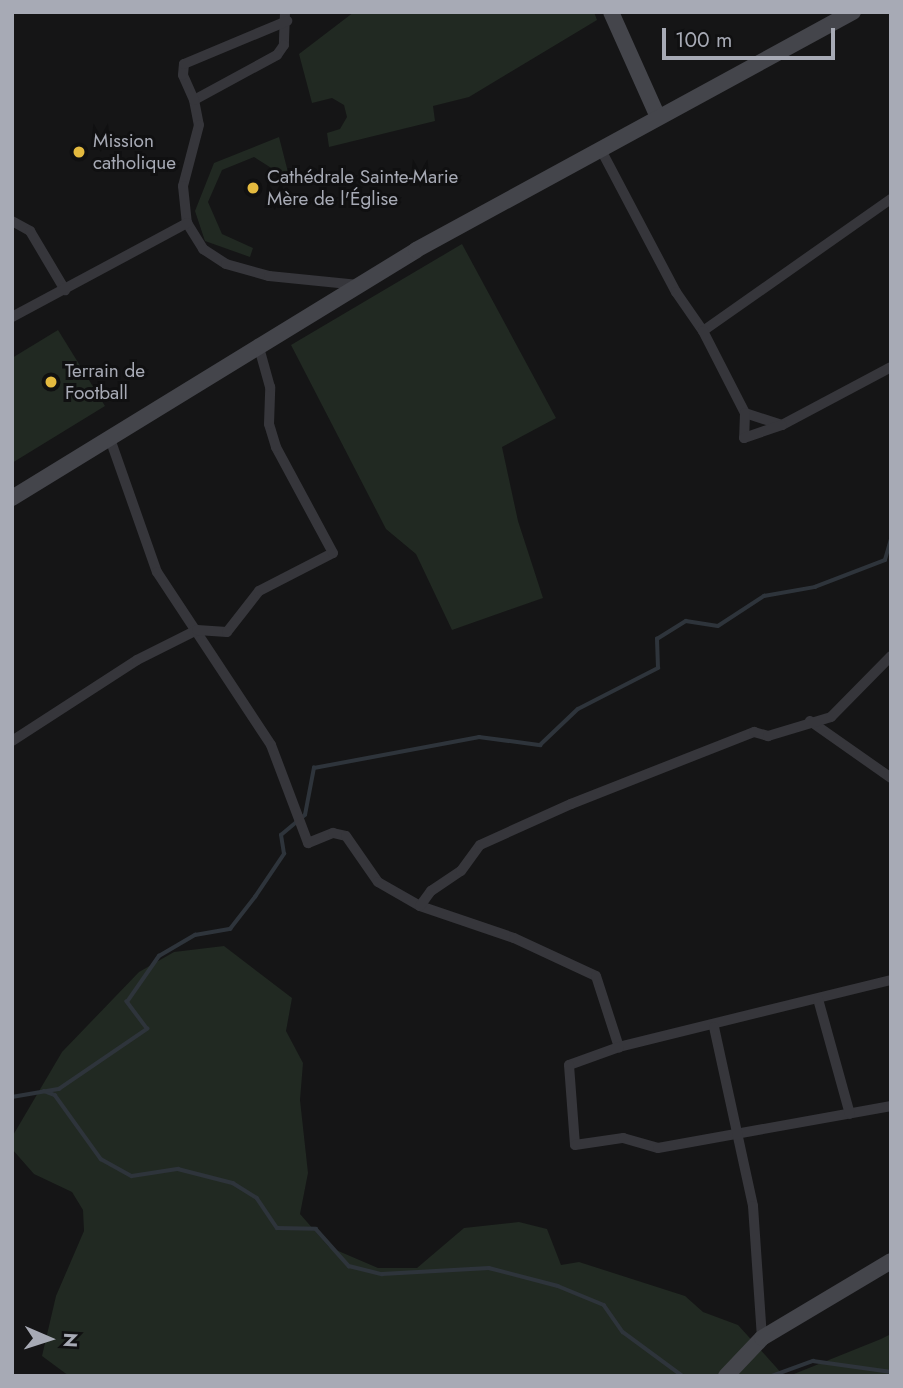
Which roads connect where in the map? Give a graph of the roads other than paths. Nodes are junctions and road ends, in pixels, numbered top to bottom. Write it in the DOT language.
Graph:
graph roads {
  1 [pos="611,12"];
  2 [pos="853,12"];
  3 [pos="286,16"];
  4 [pos="194,100"];
  5 [pos="658,117"];
  6 [pos="600,148"];
  7 [pos="891,199"];
  8 [pos="12,221"];
  9 [pos="187,223"];
  10 [pos="359,285"];
  11 [pos="65,290"];
  12 [pos="12,317"];
  13 [pos="703,331"];
  14 [pos="258,344"];
  15 [pos="891,367"];
  16 [pos="745,413"];
  17 [pos="782,425"];
  18 [pos="109,436"];
  19 [pos="12,498"];
  20 [pos="197,630"];
  21 [pos="891,656"];
  22 [pos="810,721"];
  23 [pos="12,741"];
  24 [pos="891,778"];
  25 [pos="419,906"];
  26 [pos="891,980"];
  27 [pos="818,999"];
  28 [pos="714,1027"];
  29 [pos="619,1047"];
  30 [pos="891,1106"];
  31 [pos="850,1114"];
  32 [pos="739,1132"];
  33 [pos="891,1261"];
  34 [pos="762,1338"];
  35 [pos="726,1376"];
  1 -- 5 [label="street"];
  2 -- 5 [label="street"];
  3 -- 4 [label="street"];
  3 -- 4 [label="street"];
  4 -- 9 [label="street"];
  5 -- 6 [label="street"];
  6 -- 10 [label="street"];
  6 -- 13 [label="street"];
  7 -- 13 [label="street"];
  8 -- 11 [label="street"];
  9 -- 10 [label="street"];
  9 -- 11 [label="street"];
  10 -- 14 [label="street"];
  11 -- 12 [label="street"];
  13 -- 16 [label="street"];
  14 -- 18 [label="street"];
  14 -- 20 [label="street"];
  15 -- 17 [label="street"];
  16 -- 17 [label="street"];
  16 -- 17 [label="street"];
  18 -- 19 [label="street"];
  18 -- 20 [label="street"];
  20 -- 23 [label="street"];
  20 -- 25 [label="street"];
  21 -- 22 [label="street"];
  22 -- 24 [label="street"];
  22 -- 25 [label="street"];
  25 -- 29 [label="street"];
  26 -- 27 [label="street"];
  27 -- 28 [label="street"];
  27 -- 31 [label="street"];
  28 -- 29 [label="street"];
  28 -- 32 [label="street"];
  29 -- 32 [label="street"];
  30 -- 31 [label="street"];
  31 -- 32 [label="street"];
  32 -- 34 [label="street"];
  33 -- 34 [label="street"];
  34 -- 35 [label="street"];
}
